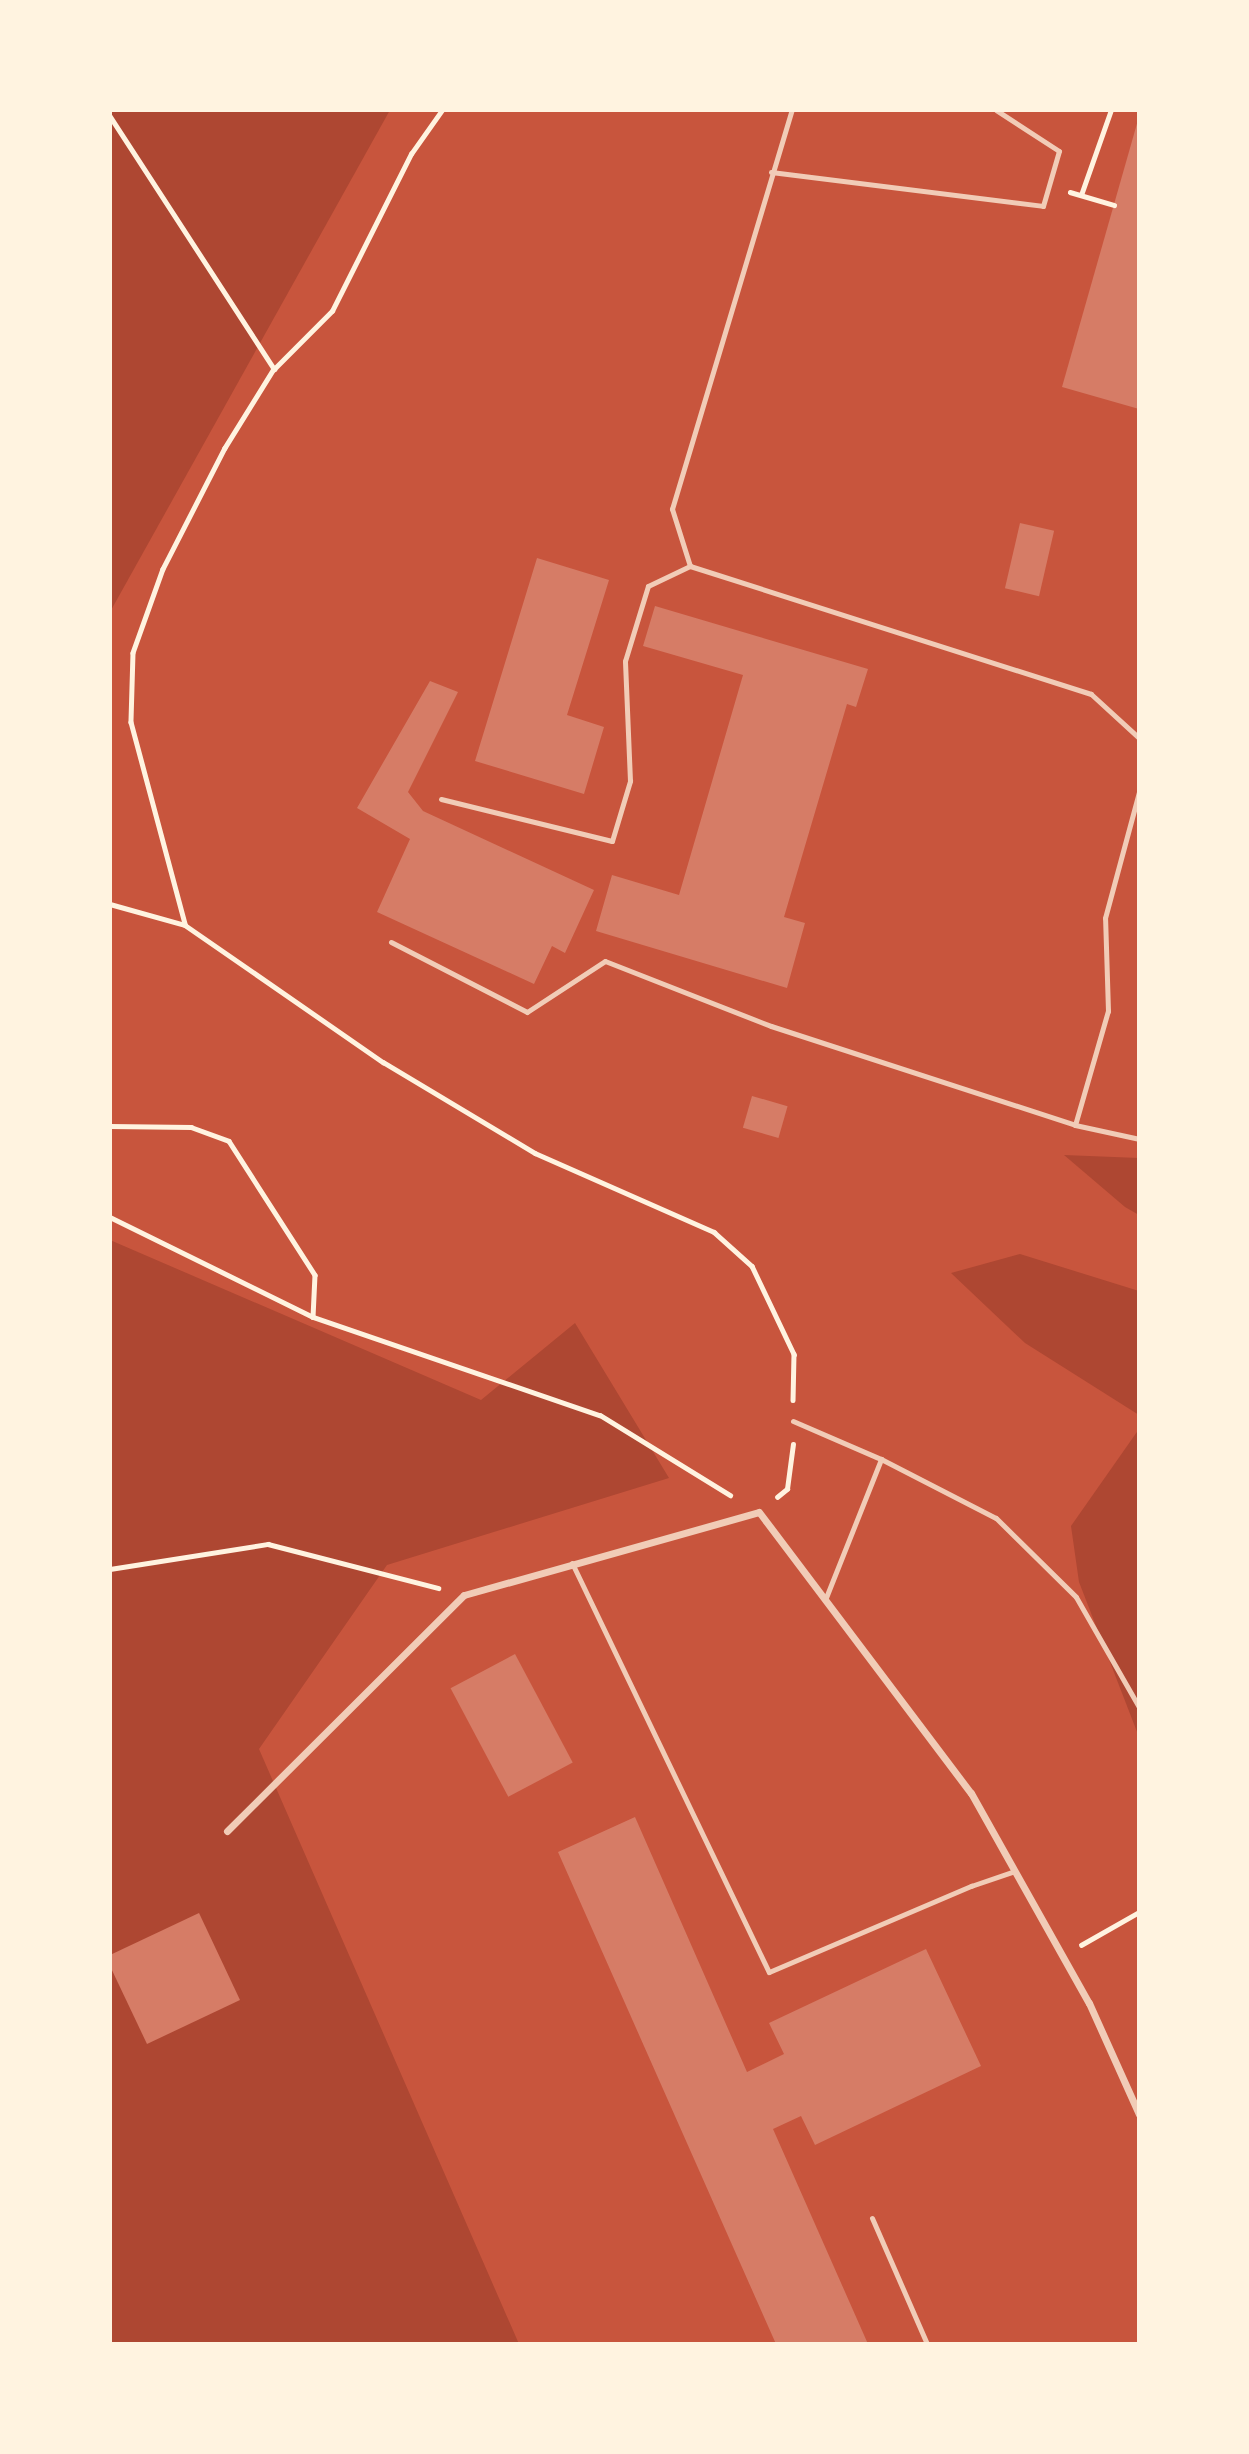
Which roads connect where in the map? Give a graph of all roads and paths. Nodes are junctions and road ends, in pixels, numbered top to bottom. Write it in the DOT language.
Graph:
graph roads {
  1 [pos="442,110"];
  2 [pos="792,110"];
  3 [pos="996,110"];
  4 [pos="1111,110"];
  5 [pos="110,116"];
  6 [pos="771,172"];
  7 [pos="1049,186"];
  8 [pos="1081,195"];
  9 [pos="1114,205"];
  10 [pos="274,369"];
  11 [pos="690,566"];
  12 [pos="1139,738"];
  13 [pos="1139,792"];
  14 [pos="441,799"];
  15 [pos="110,904"];
  16 [pos="185,925"];
  17 [pos="391,942"];
  18 [pos="1075,1125"];
  19 [pos="110,1126"];
  20 [pos="1139,1139"];
  21 [pos="110,1217"];
  22 [pos="313,1317"];
  23 [pos="793,1421"];
  24 [pos="881,1459"];
  25 [pos="759,1512"];
  26 [pos="572,1563"];
  27 [pos="110,1569"];
  28 [pos="464,1595"];
  29 [pos="825,1600"];
  30 [pos="1139,1707"];
  31 [pos="227,1831"];
  32 [pos="1015,1871"];
  33 [pos="1139,1912"];
  34 [pos="1062,1956"];
  35 [pos="1139,2114"];
  36 [pos="872,2218"];
  37 [pos="927,2344"];
  1 -- 10 [label="path"];
  2 -- 6 [label="lane"];
  3 -- 7 [label="lane"];
  4 -- 8 [label="path"];
  5 -- 10 [label="path"];
  6 -- 7 [label="lane"];
  6 -- 11 [label="lane"];
  7 -- 8 [label="path"];
  8 -- 9 [label="path"];
  10 -- 16 [label="path"];
  11 -- 12 [label="lane"];
  11 -- 14 [label="lane"];
  13 -- 18 [label="lane"];
  15 -- 16 [label="path"];
  16 -- 23 [label="path"];
  17 -- 18 [label="lane"];
  18 -- 20 [label="lane"];
  19 -- 22 [label="path"];
  21 -- 22 [label="path"];
  22 -- 25 [label="path"];
  23 -- 24 [label="lane"];
  23 -- 25 [label="path"];
  24 -- 29 [label="lane"];
  24 -- 30 [label="lane"];
  25 -- 26 [label="street"];
  25 -- 29 [label="street"];
  26 -- 28 [label="street"];
  26 -- 32 [label="lane"];
  27 -- 28 [label="path"];
  28 -- 31 [label="street"];
  29 -- 32 [label="street"];
  32 -- 34 [label="street"];
  33 -- 34 [label="path"];
  34 -- 35 [label="street"];
  36 -- 37 [label="lane"];
}
